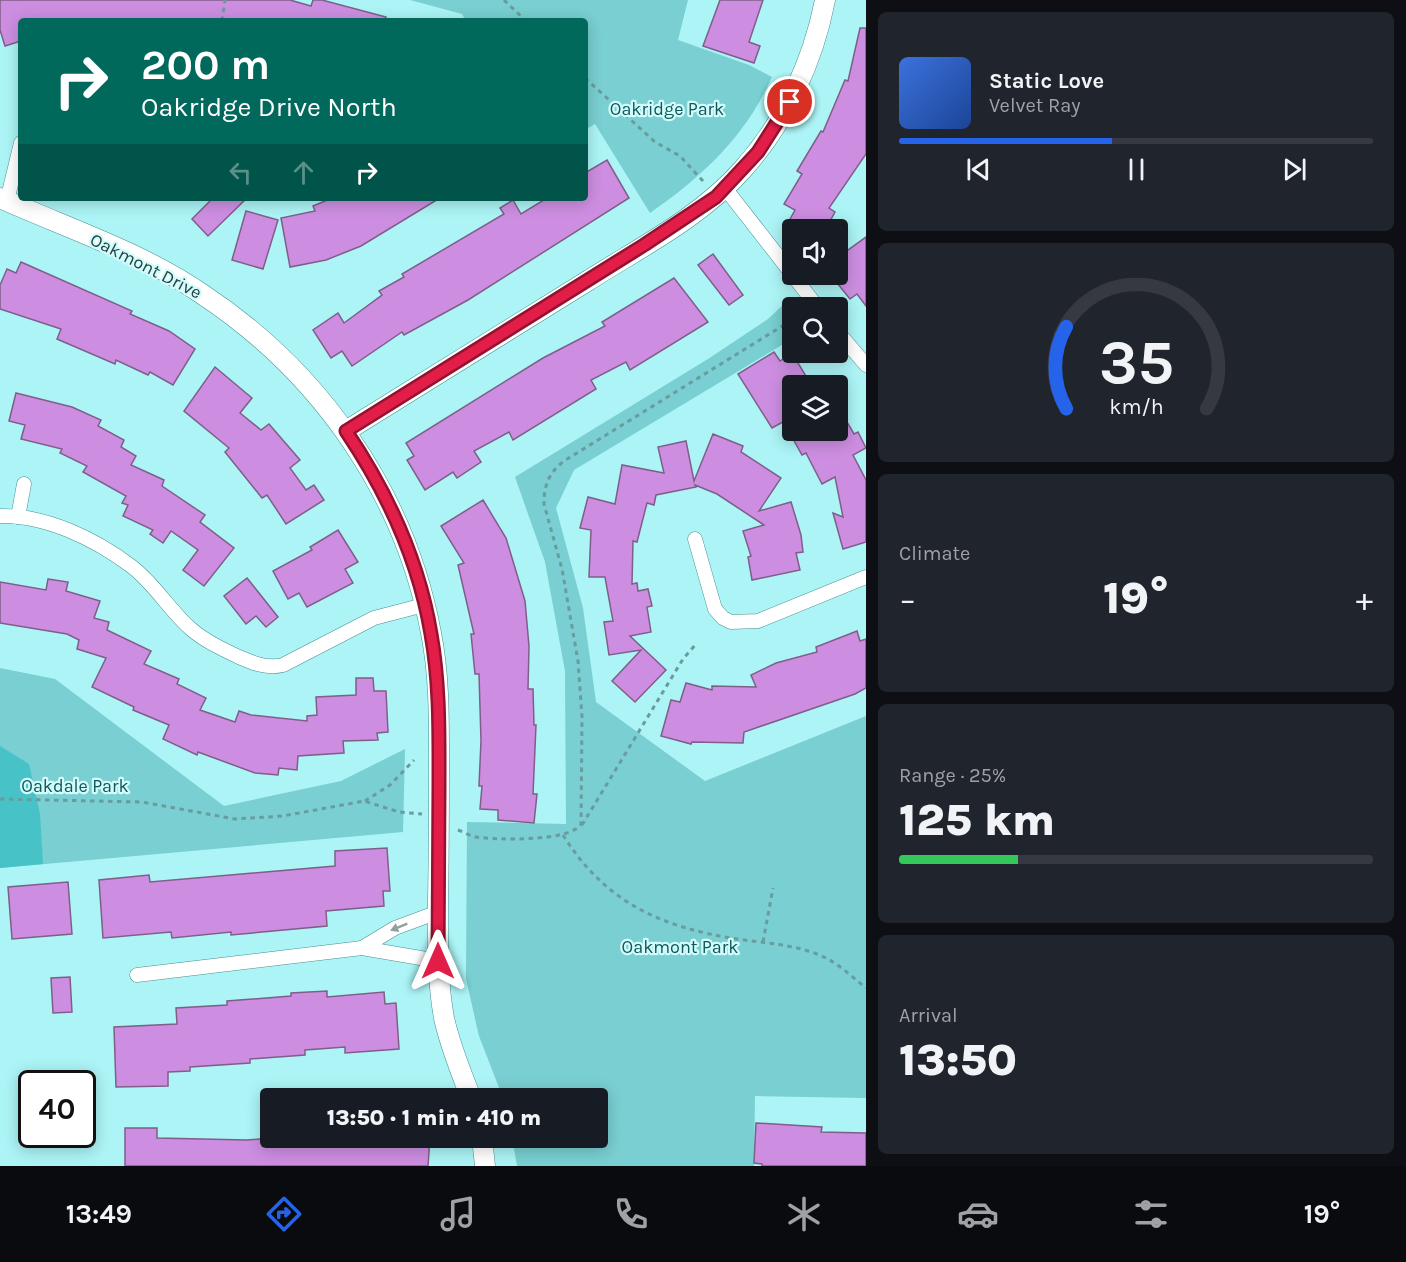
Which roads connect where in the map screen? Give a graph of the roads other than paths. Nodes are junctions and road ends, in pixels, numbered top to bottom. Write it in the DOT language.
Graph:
graph roads {
  1 [pos="825,0"];
  2 [pos="18,152"];
  3 [pos="715,186"];
  4 [pos="3,199"];
  5 [pos="782,263"];
  6 [pos="800,285"];
  7 [pos="810,297"];
  8 [pos="848,345"];
  9 [pos="866,365"];
  10 [pos="346,431"];
  11 [pos="24,484"];
  12 [pos="0,516"];
  13 [pos="18,517"];
  14 [pos="695,539"];
  15 [pos="866,577"];
  16 [pos="424,605"];
  17 [pos="438,912"];
  18 [pos="362,948"];
  19 [pos="438,961"];
  20 [pos="137,975"];
  21 [pos="468,1088"];
  22 [pos="483,1148"];
  23 [pos="485,1166"];
  1 -- 3 [label="street"];
  2 -- 4 [label="street"];
  3 -- 5 [label="street"];
  3 -- 10 [label="street"];
  4 -- 10 [label="street, Oakmont Drive"];
  6 -- 7 [label="street"];
  8 -- 9 [label="street"];
  10 -- 16 [label="street, Oakmont Drive"];
  11 -- 13 [label="street"];
  12 -- 13 [label="street"];
  13 -- 16 [label="street"];
  14 -- 15 [label="street"];
  16 -- 17 [label="street, Oakmont Drive"];
  17 -- 18 [label="street, one-way"];
  17 -- 19 [label="street, Oakmont Drive"];
  18 -- 19 [label="street"];
  18 -- 20 [label="street"];
  19 -- 21 [label="street, Oakmont Drive"];
  22 -- 23 [label="street"];
}
